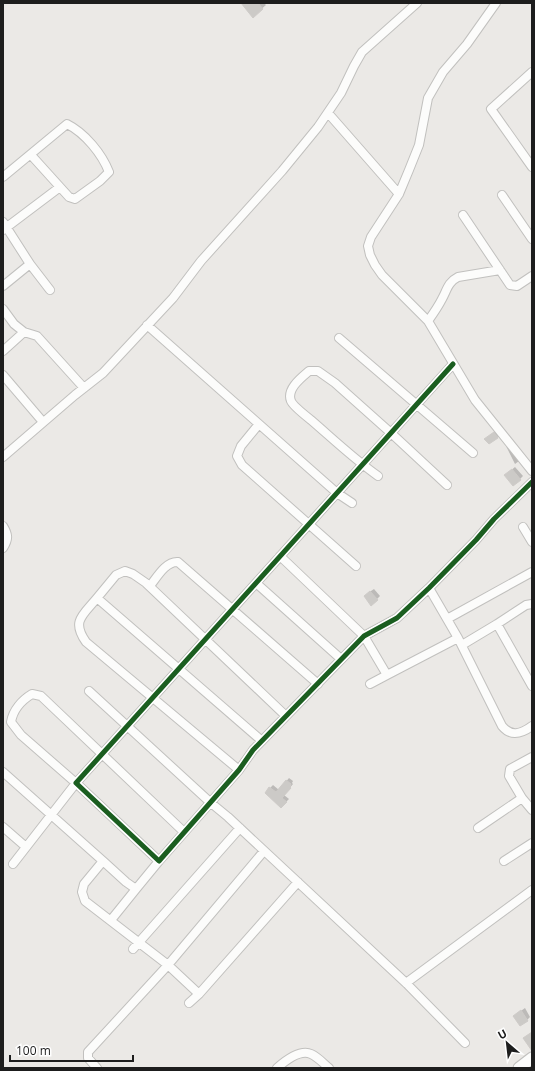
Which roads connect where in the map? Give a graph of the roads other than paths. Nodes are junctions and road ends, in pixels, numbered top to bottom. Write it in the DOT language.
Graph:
graph roads {
  1 [pos="417,3"];
  2 [pos="496,3"];
  3 [pos="532,72"];
  4 [pos="328,113"];
  5 [pos="31,155"];
  6 [pos="532,167"];
  7 [pos="3,177"];
  8 [pos="60,187"];
  9 [pos="399,194"];
  10 [pos="502,195"];
  11 [pos="463,215"];
  12 [pos="4,227"];
  13 [pos="532,239"];
  14 [pos="30,264"];
  15 [pos="500,270"];
  16 [pos="530,281"];
  17 [pos="3,286"];
  18 [pos="50,290"];
  19 [pos="3,310"];
  20 [pos="428,321"];
  21 [pos="147,325"];
  22 [pos="24,332"];
  23 [pos="339,338"];
  24 [pos="3,351"];
  25 [pos="453,364"];
  26 [pos="3,375"];
  27 [pos="84,388"];
  28 [pos="417,404"];
  29 [pos="43,422"];
  30 [pos="260,424"];
  31 [pos="391,433"];
  32 [pos="473,453"];
  33 [pos="4,456"];
  34 [pos="362,465"];
  35 [pos="532,471"];
  36 [pos="378,476"];
  37 [pos="532,482"];
  38 [pos="447,485"];
  39 [pos="337,493"];
  40 [pos="352,503"];
  41 [pos="309,524"];
  42 [pos="3,526"];
  43 [pos="523,527"];
  44 [pos="532,542"];
  45 [pos="3,548"];
  46 [pos="280,556"];
  47 [pos="356,566"];
  48 [pos="532,572"];
  49 [pos="256,583"];
  50 [pos="150,586"];
  51 [pos="429,588"];
  52 [pos="97,598"];
  53 [pos="532,604"];
  54 [pos="232,609"];
  55 [pos="447,619"];
  56 [pos="497,624"];
  57 [pos="364,636"];
  58 [pos="205,639"];
  59 [pos="460,641"];
  60 [pos="341,659"];
  61 [pos="179,668"];
  62 [pos="387,675"];
  63 [pos="318,684"];
  64 [pos="370,684"];
  65 [pos="532,686"];
  66 [pos="89,691"];
  67 [pos="152,698"];
  68 [pos="286,716"];
  69 [pos="127,726"];
  70 [pos="532,726"];
  71 [pos="262,741"];
  72 [pos="102,754"];
  73 [pos="532,757"];
  74 [pos="239,770"];
  75 [pos="3,772"];
  76 [pos="76,783"];
  77 [pos="522,798"];
  78 [pos="211,803"];
  79 [pos="532,808"];
  80 [pos="51,815"];
  81 [pos="3,827"];
  82 [pos="240,828"];
  83 [pos="478,828"];
  84 [pos="184,832"];
  85 [pos="532,844"];
  86 [pos="26,847"];
  87 [pos="264,851"];
  88 [pos="103,861"];
  89 [pos="159,861"];
  90 [pos="504,861"];
  91 [pos="13,864"];
  92 [pos="298,882"];
  93 [pos="136,889"];
  94 [pos="532,890"];
  95 [pos="111,920"];
  96 [pos="139,942"];
  97 [pos="133,949"];
  98 [pos="168,965"];
  99 [pos="406,983"];
  100 [pos="198,994"];
  101 [pos="189,1003"];
  102 [pos="465,1043"];
  103 [pos="532,1058"];
  104 [pos="97,1068"];
  105 [pos="277,1068"];
  106 [pos="329,1068"];
  107 [pos="519,1068"];
  1 -- 4 [label="street"];
  2 -- 9 [label="street"];
  3 -- 6 [label="street"];
  4 -- 9 [label="street"];
  4 -- 21 [label="street"];
  5 -- 7 [label="street"];
  5 -- 8 [label="street"];
  5 -- 8 [label="street"];
  8 -- 12 [label="street"];
  9 -- 20 [label="street"];
  10 -- 13 [label="street"];
  11 -- 15 [label="street"];
  12 -- 14 [label="street"];
  14 -- 17 [label="street"];
  14 -- 18 [label="street"];
  15 -- 16 [label="street"];
  15 -- 20 [label="street"];
  19 -- 22 [label="street"];
  20 -- 25 [label="street"];
  21 -- 27 [label="street"];
  21 -- 30 [label="street"];
  22 -- 24 [label="street"];
  22 -- 27 [label="street"];
  23 -- 28 [label="street"];
  25 -- 28 [label="street"];
  25 -- 35 [label="street"];
  26 -- 29 [label="street"];
  27 -- 29 [label="street"];
  28 -- 31 [label="street"];
  28 -- 32 [label="street"];
  29 -- 33 [label="street"];
  30 -- 39 [label="street"];
  30 -- 41 [label="street"];
  31 -- 34 [label="street"];
  31 -- 34 [label="street"];
  31 -- 38 [label="street"];
  34 -- 36 [label="street"];
  34 -- 39 [label="street"];
  37 -- 51 [label="street"];
  39 -- 40 [label="street"];
  39 -- 41 [label="street"];
  41 -- 46 [label="street"];
  41 -- 47 [label="street"];
  42 -- 45 [label="street"];
  43 -- 44 [label="street"];
  46 -- 49 [label="street"];
  46 -- 57 [label="street"];
  48 -- 55 [label="street"];
  49 -- 54 [label="street"];
  49 -- 60 [label="street"];
  50 -- 52 [label="street"];
  50 -- 54 [label="street"];
  50 -- 58 [label="street"];
  51 -- 55 [label="street"];
  51 -- 57 [label="street"];
  52 -- 61 [label="street"];
  52 -- 67 [label="street"];
  53 -- 56 [label="street"];
  54 -- 58 [label="street"];
  54 -- 63 [label="street"];
  55 -- 59 [label="street"];
  56 -- 59 [label="street"];
  56 -- 65 [label="street"];
  57 -- 60 [label="street"];
  57 -- 62 [label="street"];
  58 -- 61 [label="street"];
  58 -- 68 [label="street"];
  59 -- 62 [label="street"];
  59 -- 70 [label="street"];
  60 -- 63 [label="street"];
  61 -- 67 [label="street"];
  61 -- 71 [label="street"];
  62 -- 64 [label="street"];
  63 -- 68 [label="street"];
  66 -- 69 [label="street"];
  67 -- 69 [label="street"];
  67 -- 74 [label="street"];
  68 -- 71 [label="street"];
  69 -- 72 [label="street"];
  69 -- 78 [label="street"];
  71 -- 74 [label="street"];
  72 -- 76 [label="street"];
  72 -- 76 [label="street"];
  72 -- 84 [label="street"];
  73 -- 77 [label="street"];
  74 -- 78 [label="street"];
  75 -- 80 [label="street"];
  76 -- 80 [label="street"];
  76 -- 89 [label="street"];
  77 -- 79 [label="street"];
  77 -- 83 [label="street"];
  78 -- 82 [label="street"];
  78 -- 84 [label="street"];
  80 -- 86 [label="street"];
  80 -- 88 [label="street"];
  81 -- 86 [label="street"];
  82 -- 87 [label="street"];
  82 -- 96 [label="street"];
  84 -- 89 [label="street"];
  85 -- 90 [label="street"];
  86 -- 91 [label="street"];
  87 -- 92 [label="street"];
  87 -- 98 [label="street"];
  88 -- 93 [label="street"];
  88 -- 95 [label="street"];
  89 -- 93 [label="street"];
  92 -- 99 [label="street"];
  92 -- 100 [label="street"];
  93 -- 95 [label="street"];
  94 -- 99 [label="street"];
  95 -- 96 [label="street"];
  96 -- 97 [label="street"];
  96 -- 98 [label="street"];
  98 -- 100 [label="street"];
  98 -- 104 [label="street"];
  99 -- 102 [label="street"];
  100 -- 101 [label="street"];
  103 -- 107 [label="street"];
  105 -- 106 [label="street"];
}
